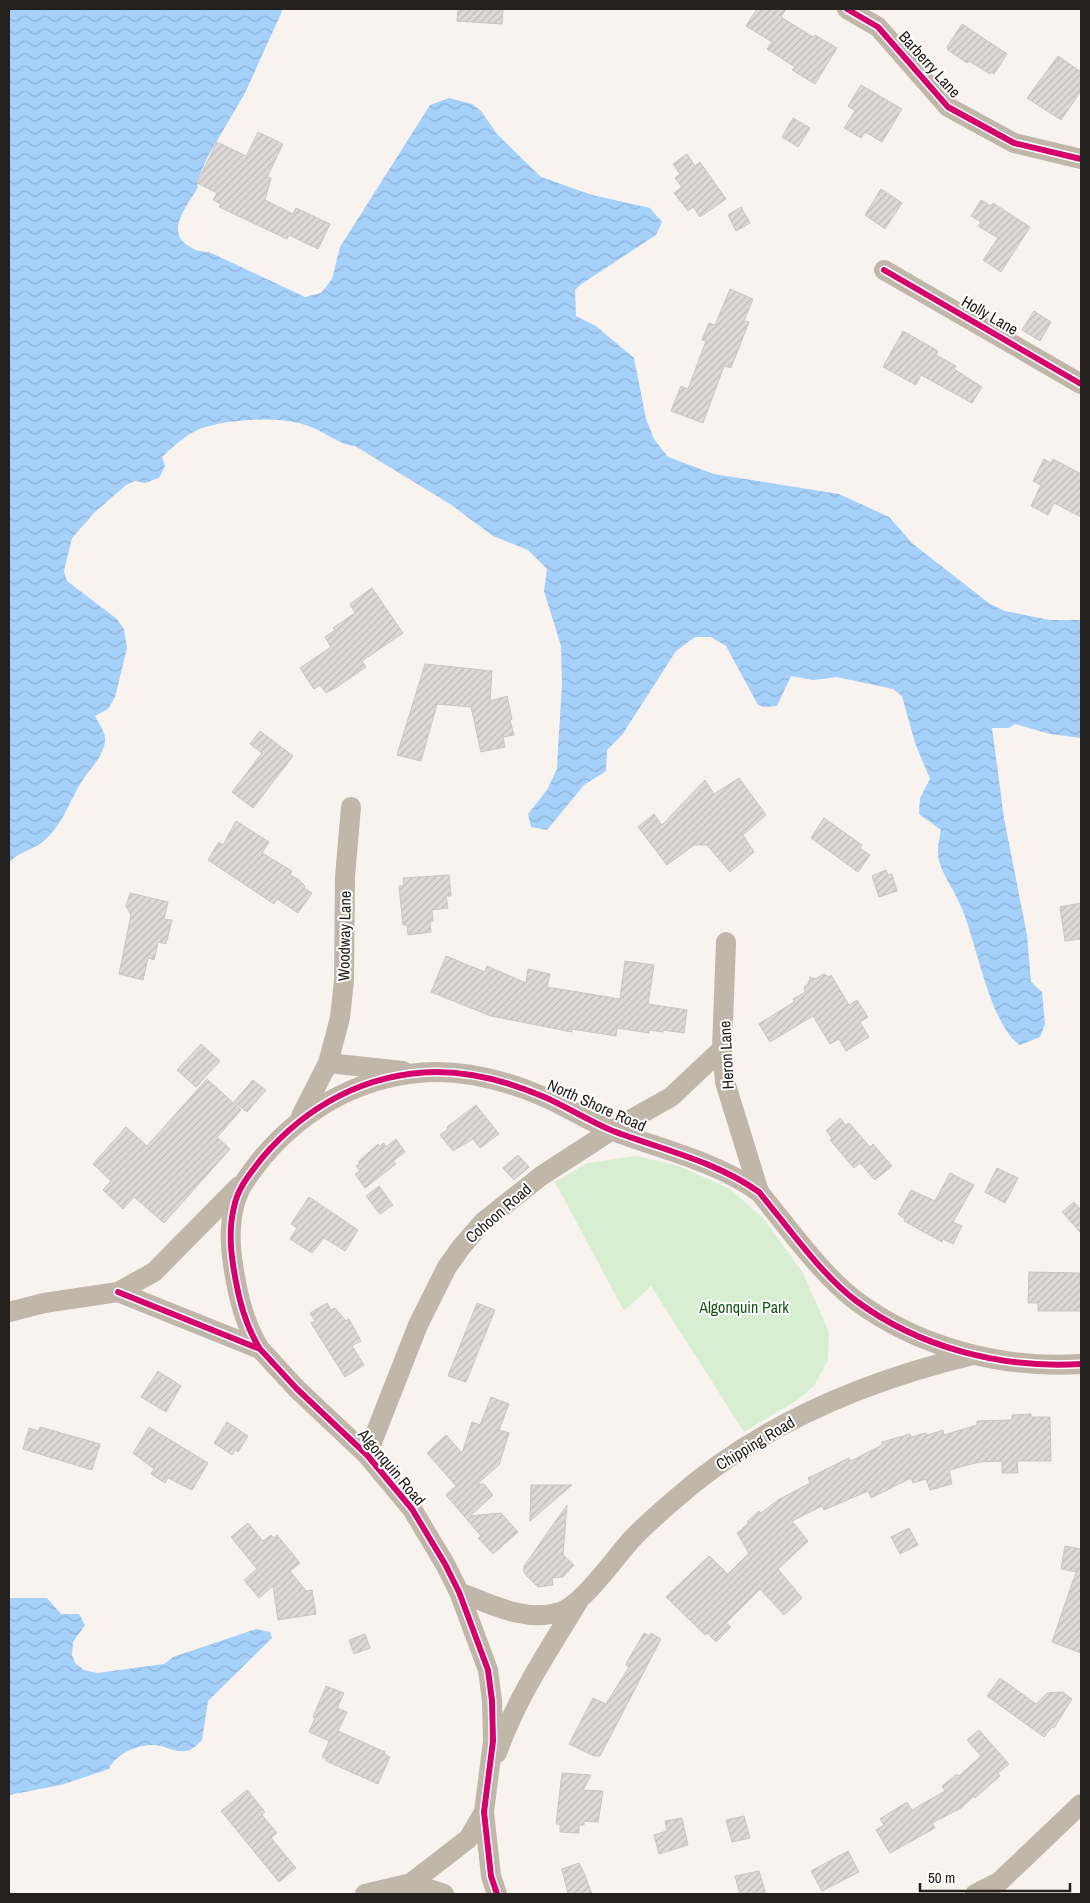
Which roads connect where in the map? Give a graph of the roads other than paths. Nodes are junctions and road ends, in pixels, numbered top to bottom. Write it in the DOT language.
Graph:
graph roads {
  1 [pos="847,9"];
  2 [pos="1081,159"];
  3 [pos="884,270"];
  4 [pos="1081,384"];
  5 [pos="351,807"];
  6 [pos="726,942"];
  7 [pos="722,1049"];
  8 [pos="328,1063"];
  9 [pos="413,1074"];
  10 [pos="298,1121"];
  11 [pos="612,1130"];
  12 [pos="243,1181"];
  13 [pos="759,1192"];
  14 [pos="118,1292"];
  15 [pos="9,1312"];
  16 [pos="260,1349"];
  17 [pos="973,1355"];
  18 [pos="1081,1364"];
  19 [pos="367,1455"];
  20 [pos="459,1592"];
  21 [pos="580,1598"];
  22 [pos="491,1770"];
  23 [pos="1081,1804"];
  24 [pos="484,1812"];
  25 [pos="411,1883"];
  26 [pos="365,1894"];
  27 [pos="444,1894"];
  28 [pos="498,1894"];
  29 [pos="975,1894"];
  1 -- 2 [label="street, Barberry Lane"];
  3 -- 4 [label="street, Holly Lane"];
  5 -- 8 [label="street, Woodway Lane"];
  6 -- 7 [label="street, Heron Lane"];
  7 -- 11 [label="street, Cohoon Road"];
  7 -- 13 [label="street, Heron Lane"];
  8 -- 9 [label="street"];
  8 -- 10 [label="street, Woodway Lane"];
  9 -- 10 [label="street, North Shore Road"];
  9 -- 11 [label="street, North Shore Road"];
  10 -- 12 [label="street, North Shore Road"];
  11 -- 13 [label="street, North Shore Road"];
  11 -- 19 [label="street, Cohoon Road"];
  12 -- 14 [label="street, North Shore Road"];
  12 -- 16 [label="street, North Shore Road"];
  13 -- 17 [label="street, North Shore Road"];
  14 -- 15 [label="street, North Shore Road"];
  14 -- 16 [label="street, Algonquin Road"];
  16 -- 19 [label="street, Algonquin Road"];
  17 -- 18 [label="street, North Shore Road"];
  17 -- 21 [label="street, Chipping Road"];
  19 -- 20 [label="street, Algonquin Road"];
  20 -- 21 [label="street, Chipping Road"];
  20 -- 22 [label="street, Algonquin Road"];
  21 -- 22 [label="street, Chipping Road"];
  22 -- 24 [label="street, Algonquin Road"];
  23 -- 29 [label="street"];
  24 -- 25 [label="street"];
  24 -- 28 [label="street, Algonquin Road"];
  25 -- 26 [label="street"];
  25 -- 27 [label="street"];
}
